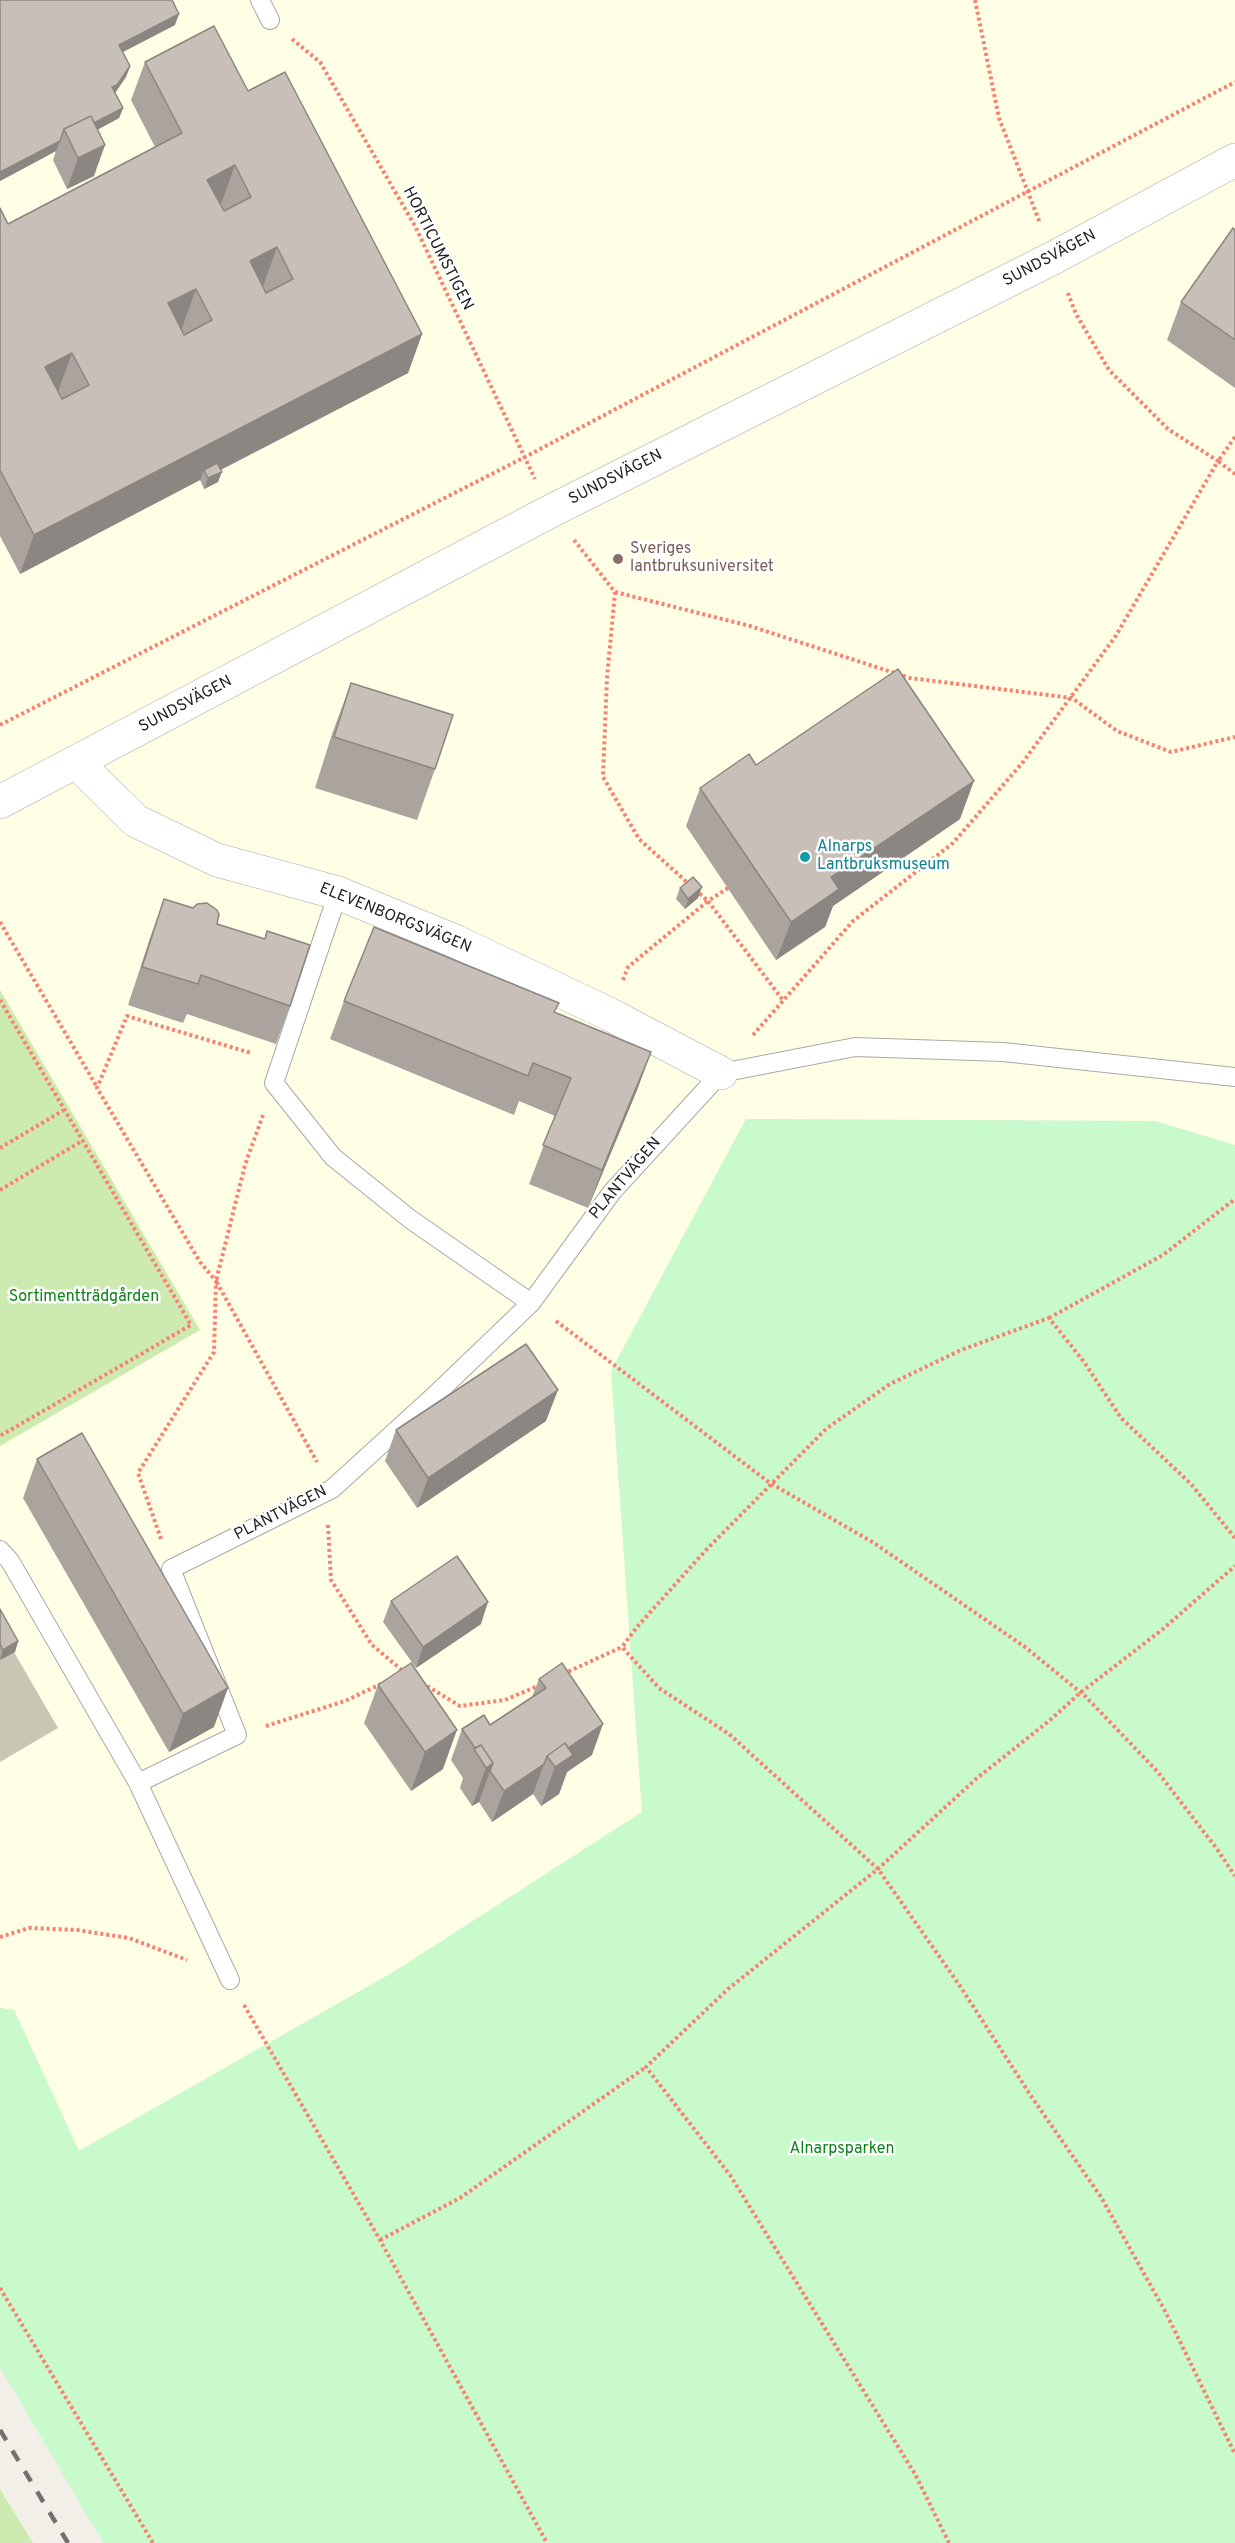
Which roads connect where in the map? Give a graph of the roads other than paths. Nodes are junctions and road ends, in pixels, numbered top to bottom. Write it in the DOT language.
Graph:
graph roads {
  1 [pos="260,0"];
  2 [pos="270,20"];
  3 [pos="1235,160"];
  4 [pos="77,763"];
  5 [pos="0,802"];
  6 [pos="338,893"];
  7 [pos="721,1073"];
  8 [pos="1235,1077"];
  9 [pos="531,1303"];
  10 [pos="0,1550"];
  11 [pos="138,1783"];
  12 [pos="230,1980"];
  1 -- 2 [label="lane"];
  3 -- 4 [label="street, SUNDSVÄGEN"];
  4 -- 5 [label="street, SUNDSVÄGEN"];
  4 -- 6 [label="street, ELEVENBORGSVÄGEN"];
  6 -- 7 [label="street, ELEVENBORGSVÄGEN"];
  6 -- 9 [label="lane"];
  7 -- 8 [label="lane"];
  7 -- 9 [label="lane, PLANTVÄGEN"];
  9 -- 11 [label="lane, PLANTVÄGEN"];
  10 -- 11 [label="lane"];
  11 -- 12 [label="lane"];
}
